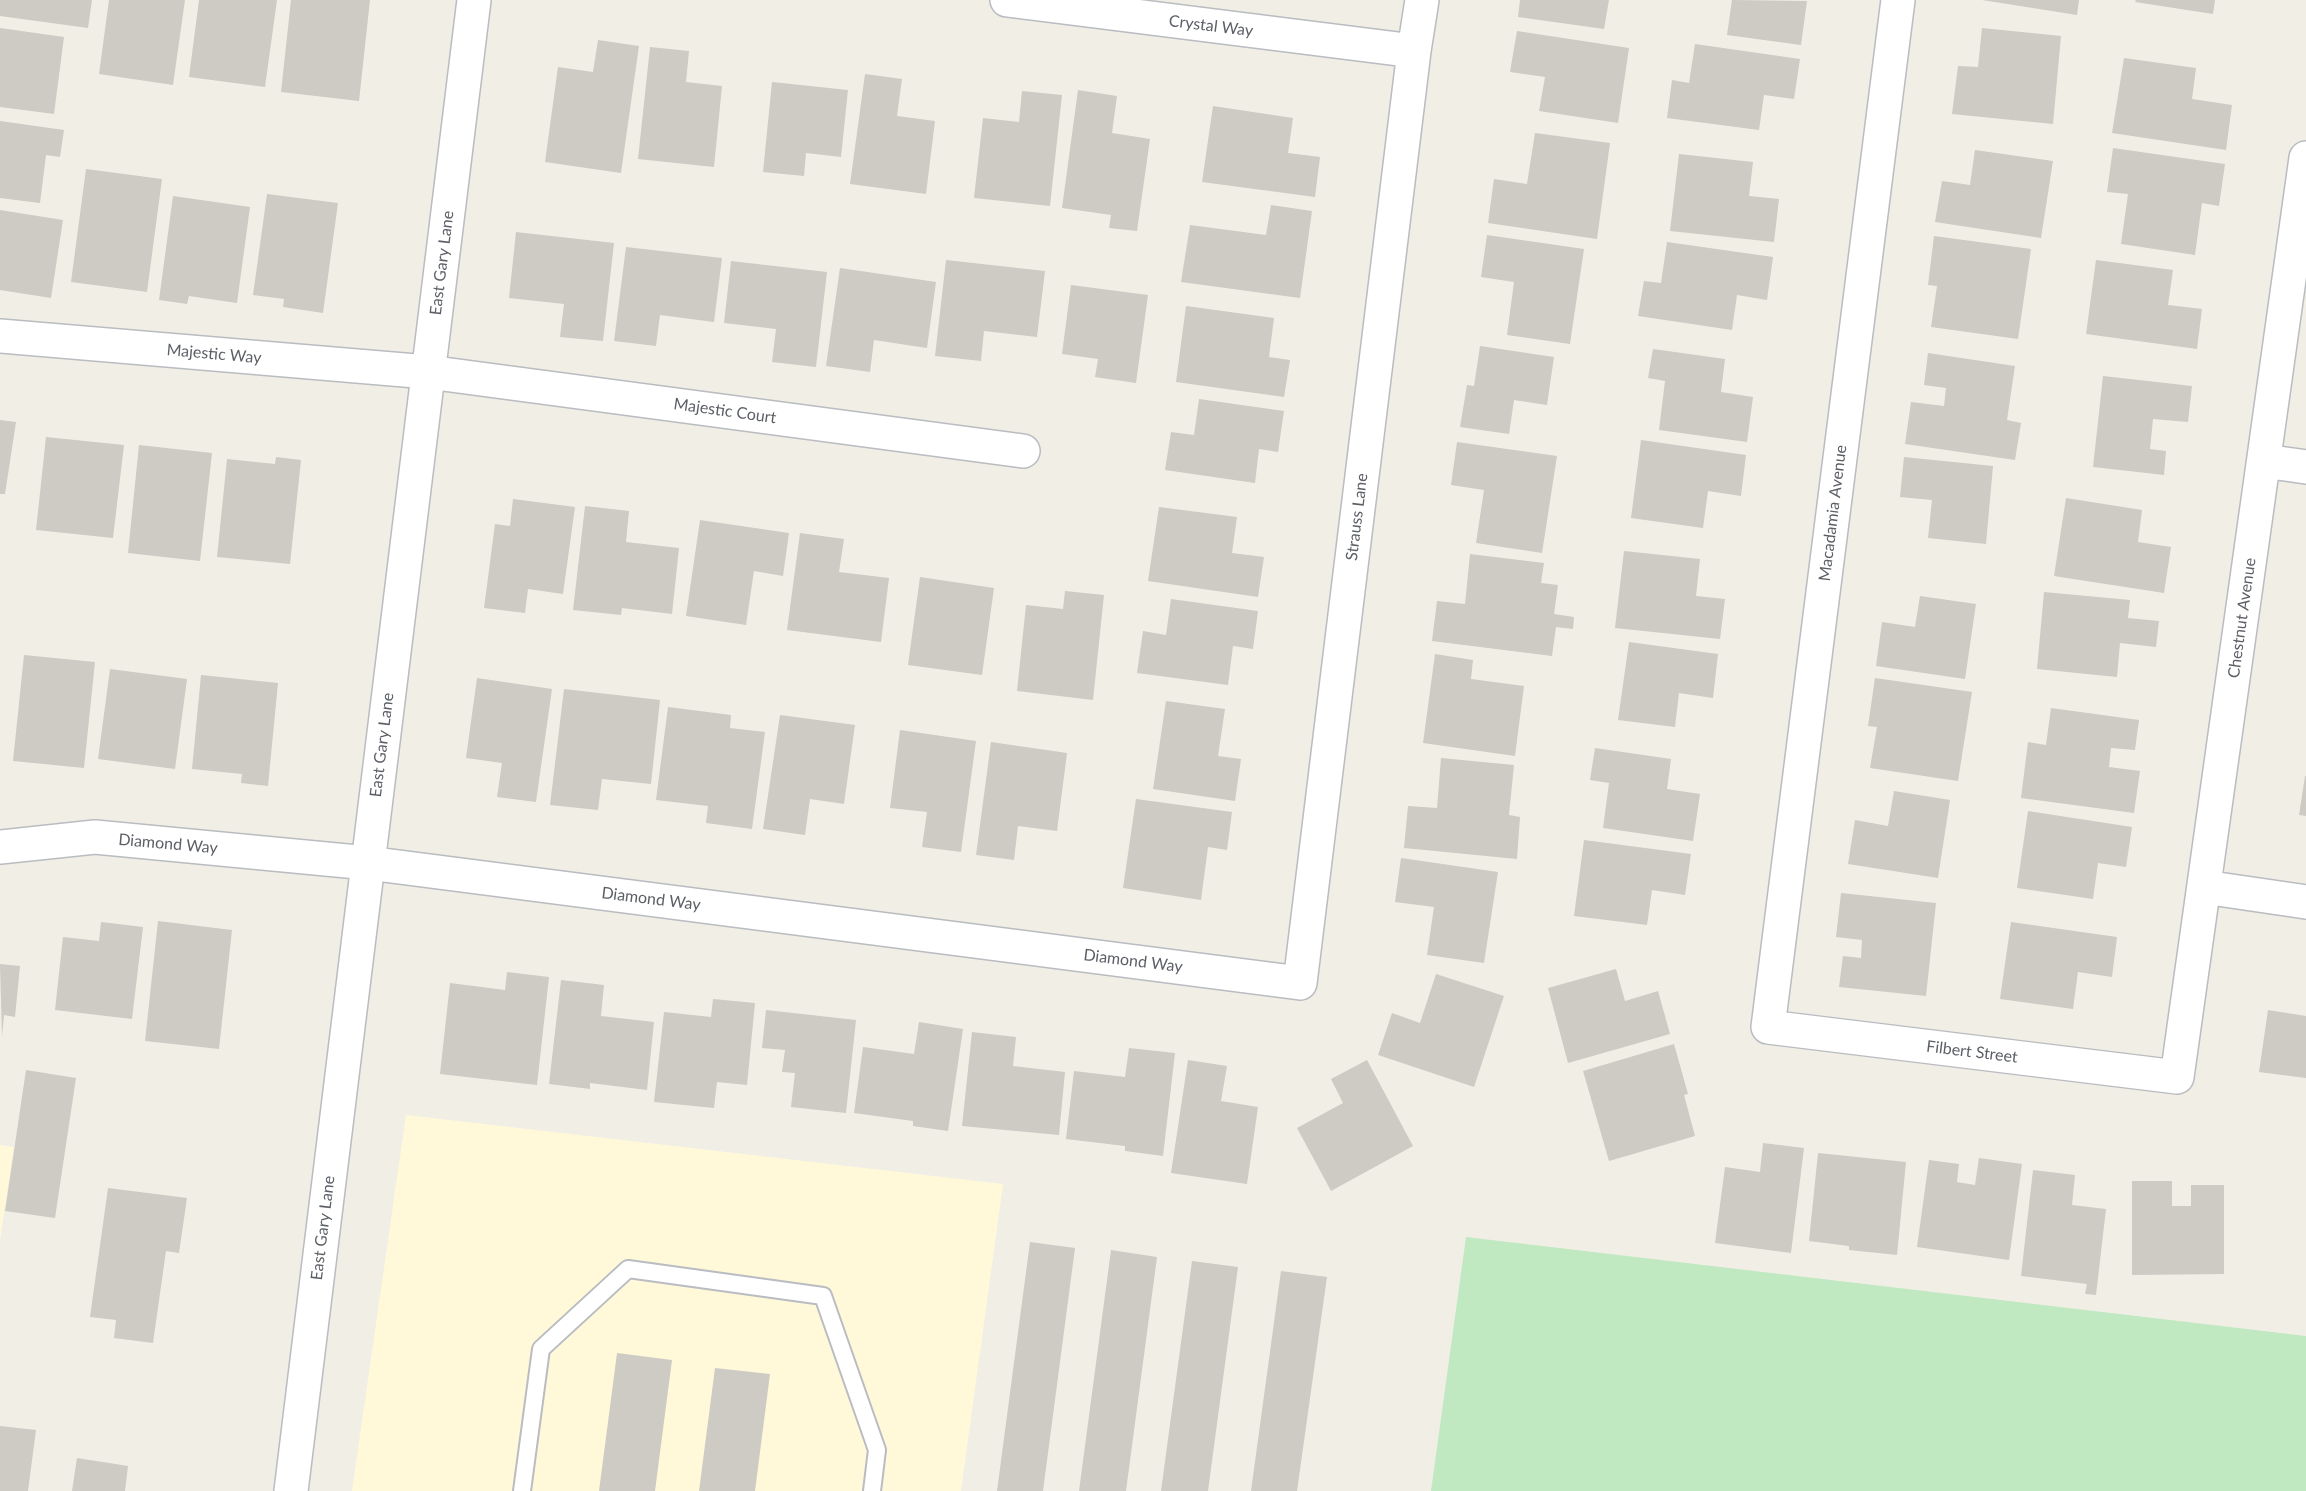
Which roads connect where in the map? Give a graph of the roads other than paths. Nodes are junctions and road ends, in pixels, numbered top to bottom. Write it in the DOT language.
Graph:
graph roads {
  1 [pos="474,0"];
  2 [pos="1007,0"];
  3 [pos="1422,0"];
  4 [pos="1898,0"];
  5 [pos="1414,51"];
  6 [pos="2305,174"];
  7 [pos="0,336"];
  8 [pos="428,372"];
  9 [pos="1023,451"];
  10 [pos="2264,461"];
  11 [pos="2306,467"];
  12 [pos="0,847"];
  13 [pos="368,863"];
  14 [pos="2204,886"];
  15 [pos="2306,902"];
  16 [pos="1300,983"];
  17 [pos="1768,1027"];
  18 [pos="2177,1077"];
  19 [pos="291,1491"];
  20 [pos="522,1491"];
  21 [pos="872,1491"];
  1 -- 8 [label="street, East Gary Lane"];
  2 -- 5 [label="street, Crystal Way"];
  3 -- 5 [label="street, Strauss Lane"];
  4 -- 17 [label="street, Macadamia Avenue"];
  5 -- 16 [label="street, Strauss Lane"];
  6 -- 10 [label="street, Chestnut Avenue"];
  7 -- 8 [label="street, Majestic Way"];
  8 -- 9 [label="street, Majestic Court"];
  8 -- 13 [label="street, East Gary Lane"];
  10 -- 11 [label="street"];
  10 -- 14 [label="street, Chestnut Avenue"];
  12 -- 13 [label="street, Diamond Way"];
  13 -- 16 [label="street, Diamond Way"];
  13 -- 19 [label="street, East Gary Lane"];
  14 -- 15 [label="street"];
  14 -- 18 [label="street, Chestnut Avenue"];
  17 -- 18 [label="street, Filbert Street"];
  20 -- 21 [label="lane"];
}
